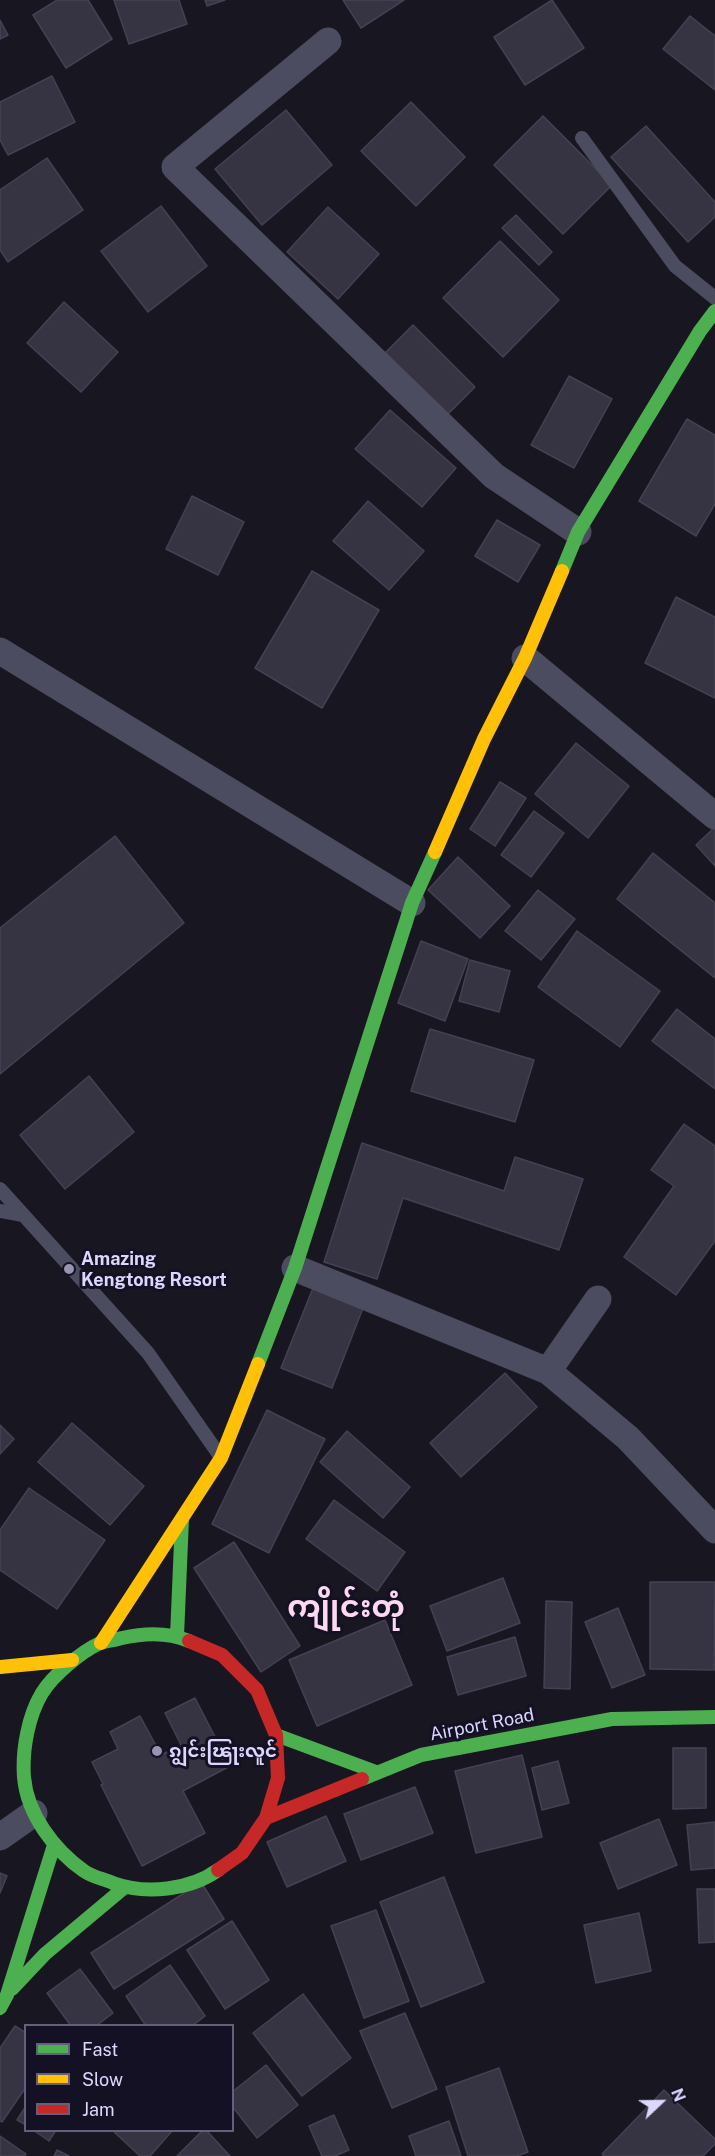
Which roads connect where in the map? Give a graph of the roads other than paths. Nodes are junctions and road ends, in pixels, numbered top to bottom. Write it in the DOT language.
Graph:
graph roads {
  1 [pos="328,41"];
  2 [pos="582,138"];
  3 [pos="715,298"];
  4 [pos="710,328"];
  5 [pos="578,532"];
  6 [pos="0,651"];
  7 [pos="525,658"];
  8 [pos="715,816"];
  9 [pos="412,903"];
  10 [pos="0,1189"];
  11 [pos="0,1211"];
  12 [pos="23,1215"];
  13 [pos="295,1268"];
  14 [pos="598,1299"];
  15 [pos="548,1371"];
  16 [pos="221,1458"];
  17 [pos="182,1517"];
  18 [pos="715,1530"];
  19 [pos="177,1636"];
  20 [pos="101,1643"];
  21 [pos="72,1660"];
  22 [pos="0,1667"];
  23 [pos="715,1717"];
  24 [pos="276,1736"];
  25 [pos="12,1763"];
  26 [pos="376,1772"];
  27 [pos="24,1778"];
  28 [pos="34,1813"];
  29 [pos="266,1818"];
  30 [pos="0,1837"];
  31 [pos="54,1845"];
  32 [pos="125,1887"];
  33 [pos="7,1995"];
  34 [pos="0,2008"];
  1 -- 5 [label="street"];
  2 -- 3 [label="lane"];
  4 -- 5 [label="main road"];
  5 -- 7 [label="main road"];
  6 -- 9 [label="street"];
  7 -- 8 [label="street"];
  7 -- 9 [label="main road"];
  9 -- 13 [label="main road"];
  10 -- 12 [label="lane"];
  11 -- 12 [label="lane"];
  12 -- 16 [label="lane"];
  13 -- 15 [label="street"];
  13 -- 16 [label="main road"];
  14 -- 15 [label="street"];
  15 -- 18 [label="street"];
  16 -- 17 [label="main road"];
  17 -- 19 [label="main road"];
  17 -- 20 [label="main road"];
  19 -- 20 [label="main road"];
  19 -- 24 [label="main road"];
  20 -- 21 [label="main road"];
  21 -- 22 [label="main road"];
  21 -- 27 [label="main road"];
  23 -- 26 [label="main road, Airport Road"];
  24 -- 26 [label="main road"];
  24 -- 29 [label="main road"];
  25 -- 27 [label="main road"];
  26 -- 29 [label="main road, Airport Road"];
  27 -- 28 [label="main road"];
  28 -- 30 [label="street"];
  28 -- 31 [label="main road"];
  29 -- 32 [label="main road"];
  31 -- 32 [label="main road"];
  31 -- 33 [label="main road"];
  32 -- 33 [label="main road"];
  33 -- 34 [label="main road"];
}
